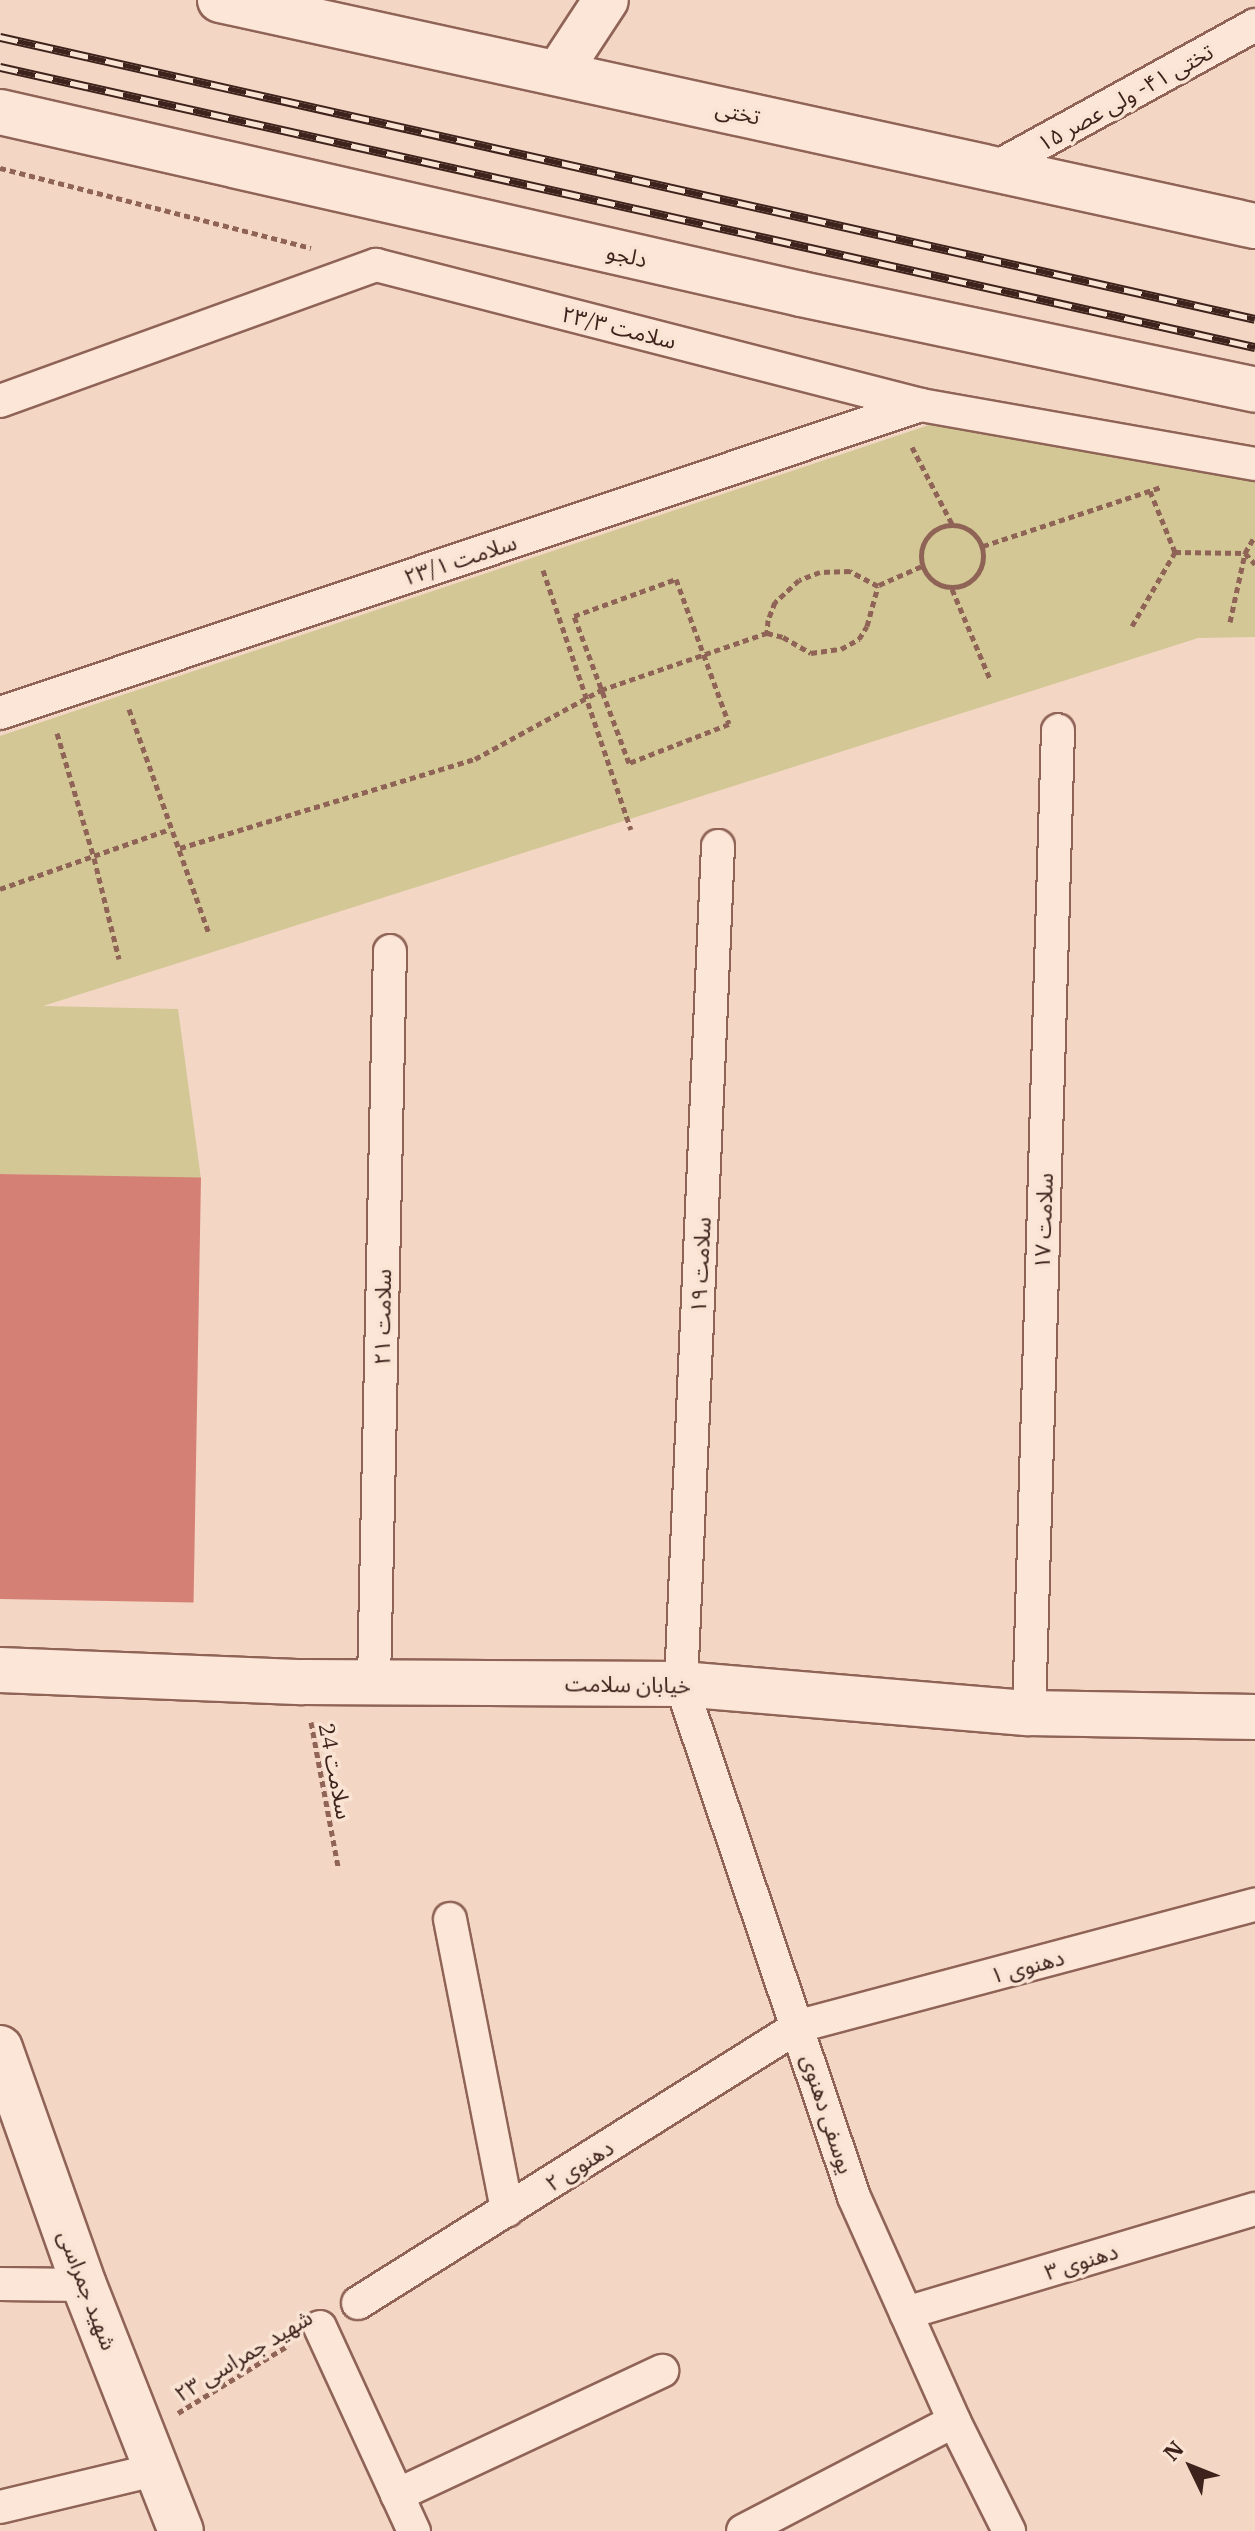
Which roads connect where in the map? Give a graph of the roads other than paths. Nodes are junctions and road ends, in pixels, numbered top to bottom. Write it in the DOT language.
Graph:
graph roads {
  1 [pos="220,0"];
  2 [pos="606,0"];
  3 [pos="1255,25"];
  4 [pos="558,73"];
  5 [pos="0,112"];
  6 [pos="995,168"];
  7 [pos="1255,226"];
  8 [pos="1255,390"];
  9 [pos="0,401"];
  10 [pos="908,409"];
  11 [pos="1255,464"];
  12 [pos="0,713"];
  13 [pos="1058,730"];
  14 [pos="718,846"];
  15 [pos="390,951"];
  16 [pos="0,1670"];
  17 [pos="374,1682"];
  18 [pos="681,1684"];
  19 [pos="1029,1713"];
  20 [pos="1255,1717"];
  21 [pos="1255,1905"];
  22 [pos="450,1919"];
  23 [pos="799,2026"];
  24 [pos="2,2061"];
  25 [pos="1255,2209"];
  26 [pos="507,2210"];
  27 [pos="0,2284"];
  28 [pos="84,2285"];
  29 [pos="358,2303"];
  30 [pos="906,2313"];
  31 [pos="320,2327"];
  32 [pos="662,2371"];
  33 [pos="954,2421"];
  34 [pos="151,2451"];
  35 [pos="397,2495"];
  36 [pos="0,2507"];
  37 [pos="181,2531"];
  38 [pos="414,2531"];
  39 [pos="743,2531"];
  40 [pos="1009,2531"];
  1 -- 4 [label="street, تختی"];
  2 -- 4 [label="street"];
  3 -- 6 [label="street, تختی ۴۱- ولی عصر ۱۵"];
  4 -- 6 [label="street, تختی"];
  5 -- 8 [label="street, دلجو"];
  6 -- 7 [label="street, تختی"];
  9 -- 10 [label="street, سلامت ۲۳/۳"];
  10 -- 11 [label="street, سلامت ۲۳/۳"];
  10 -- 12 [label="street, سلامت ۲۳/۱"];
  13 -- 19 [label="street, سلامت ۱۷"];
  14 -- 18 [label="street, سلامت ۱۹"];
  15 -- 17 [label="street, سلامت ۲۱"];
  16 -- 17 [label="street, خیابان سلامت"];
  17 -- 18 [label="street, خیابان سلامت"];
  18 -- 19 [label="street, خیابان سلامت"];
  18 -- 23 [label="street, یوسفی دهنوی"];
  19 -- 20 [label="street, خیابان سلامت"];
  21 -- 23 [label="street, دهنوی ۱"];
  22 -- 26 [label="street"];
  23 -- 26 [label="street, دهنوی ۲"];
  23 -- 30 [label="street, یوسفی دهنوی"];
  24 -- 28 [label="street, شهید جمراسی"];
  25 -- 30 [label="street, دهنوی ۳"];
  26 -- 29 [label="street, دهنوی ۲"];
  27 -- 28 [label="street"];
  28 -- 34 [label="street, شهید جمراسی"];
  30 -- 33 [label="street, یوسفی دهنوی"];
  31 -- 35 [label="street"];
  32 -- 35 [label="street"];
  33 -- 39 [label="street"];
  33 -- 40 [label="street, یوسفی دهنوی"];
  34 -- 36 [label="street"];
  34 -- 37 [label="street, شهید جمراسی"];
  35 -- 38 [label="street"];
}
